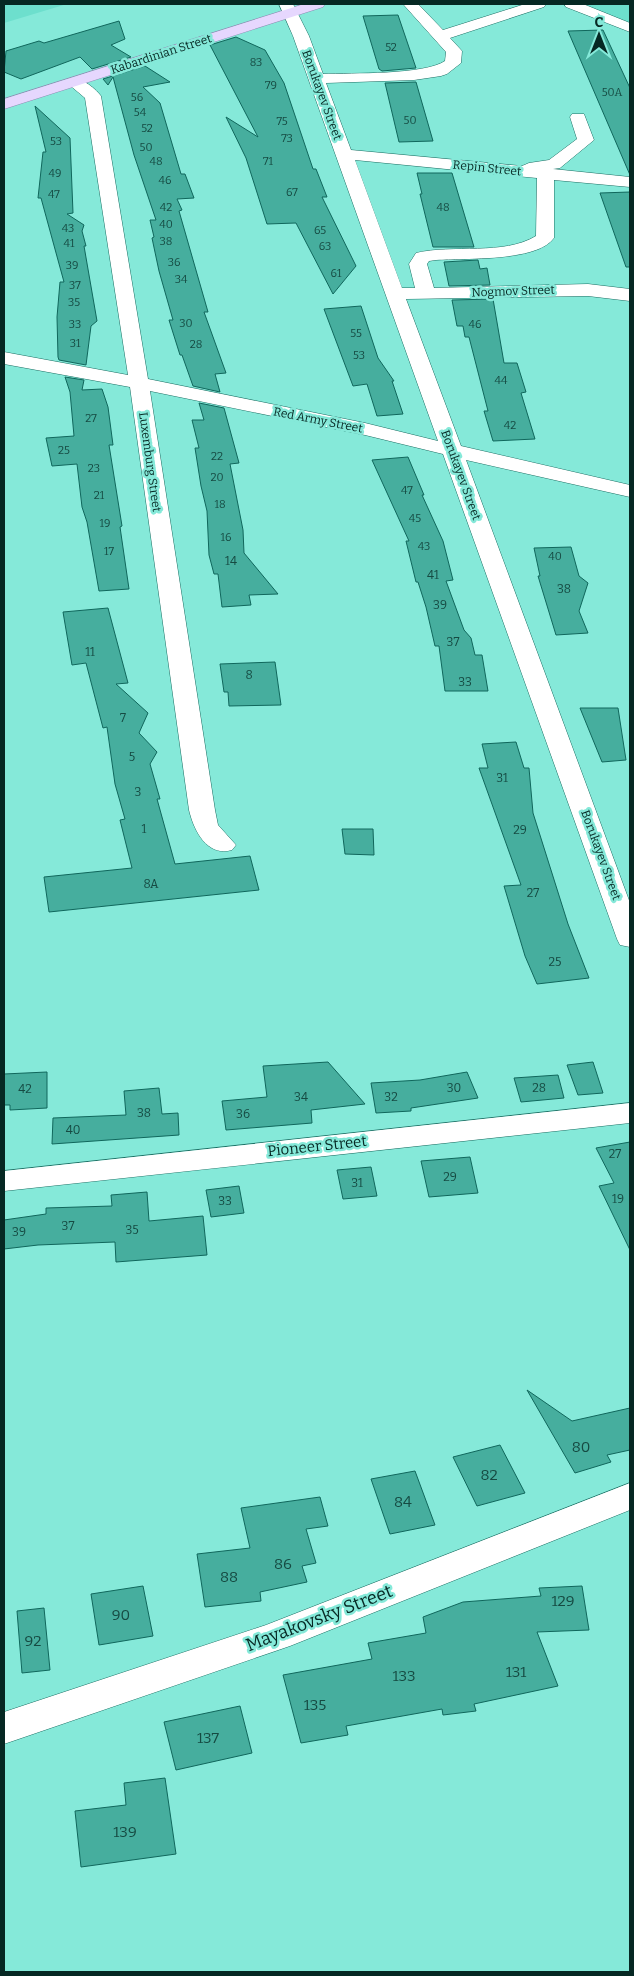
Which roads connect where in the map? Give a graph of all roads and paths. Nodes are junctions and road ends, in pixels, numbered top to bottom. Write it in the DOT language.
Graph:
graph roads {
  1 [pos="318,4"];
  2 [pos="410,4"];
  3 [pos="539,4"];
  4 [pos="571,4"];
  5 [pos="288,8"];
  6 [pos="630,28"];
  7 [pos="440,36"];
  8 [pos="317,79"];
  9 [pos="74,82"];
  10 [pos="4,104"];
  11 [pos="578,117"];
  12 [pos="344,154"];
  13 [pos="500,169"];
  14 [pos="546,174"];
  15 [pos="630,182"];
  16 [pos="395,294"];
  17 [pos="426,294"];
  18 [pos="630,295"];
  19 [pos="4,358"];
  20 [pos="139,383"];
  21 [pos="452,450"];
  22 [pos="630,491"];
  23 [pos="223,845"];
  24 [pos="630,939"];
  25 [pos="630,1113"];
  26 [pos="4,1181"];
  27 [pos="630,1496"];
  28 [pos="4,1728"];
  1 -- 5 [label="main road, Kabardinian Street"];
  2 -- 7 [label="street"];
  3 -- 7 [label="street"];
  4 -- 6 [label="street"];
  5 -- 8 [label="street, Borukayev Street"];
  5 -- 9 [label="main road, Kabardinian Street"];
  7 -- 8 [label="street"];
  8 -- 12 [label="street, Borukayev Street"];
  9 -- 10 [label="main road, Kabardinian Street"];
  9 -- 20 [label="street, Luxemburg Street"];
  11 -- 13 [label="street"];
  12 -- 13 [label="street, Repin Street"];
  12 -- 16 [label="street, Borukayev Street"];
  13 -- 14 [label="street, Repin Street"];
  14 -- 15 [label="street, Repin Street"];
  14 -- 17 [label="street"];
  16 -- 17 [label="street, Nogmov Street"];
  16 -- 21 [label="street, Borukayev Street"];
  17 -- 18 [label="street, Nogmov Street"];
  19 -- 20 [label="street, Red Army Street"];
  20 -- 21 [label="street, Red Army Street"];
  20 -- 23 [label="street, Luxemburg Street"];
  21 -- 22 [label="street, Red Army Street"];
  21 -- 24 [label="street, Borukayev Street"];
  25 -- 26 [label="street, Pioneer Street"];
  27 -- 28 [label="street, Mayakovsky Street"];
}
